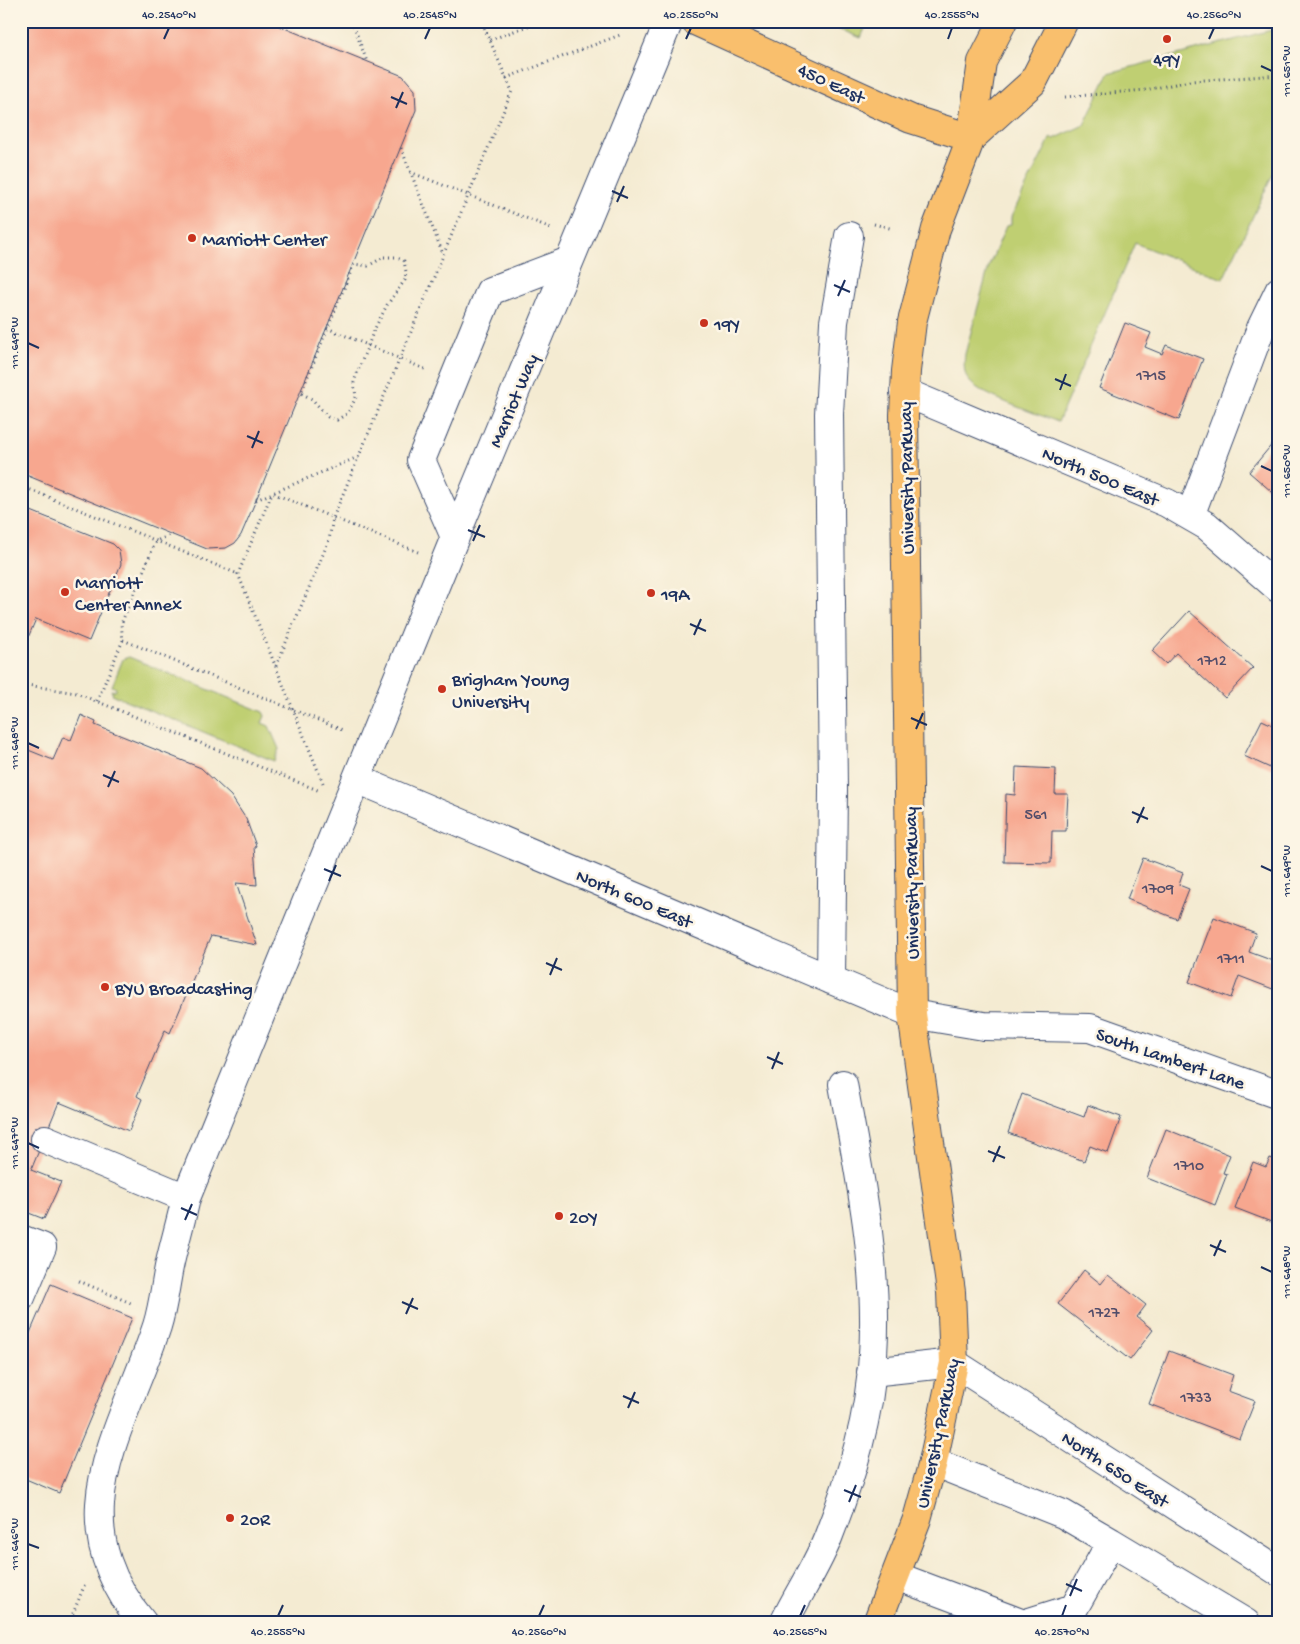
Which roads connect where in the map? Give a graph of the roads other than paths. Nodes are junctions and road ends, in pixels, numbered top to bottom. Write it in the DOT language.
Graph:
graph roads {
  1 [pos="669,21"];
  2 [pos="694,21"];
  3 [pos="1003,21"];
  4 [pos="1064,21"];
  5 [pos="971,138"];
  6 [pos="859,229"];
  7 [pos="569,261"];
  8 [pos="1279,291"];
  9 [pos="904,392"];
  10 [pos="1190,516"];
  11 [pos="455,538"];
  12 [pos="1279,590"];
  13 [pos="357,779"];
  14 [pos="831,980"];
  15 [pos="912,1014"];
  16 [pos="843,1084"];
  17 [pos="1279,1095"];
  18 [pos="45,1139"];
  19 [pos="186,1198"];
  20 [pos="32,1243"];
  21 [pos="21,1297"];
  22 [pos="954,1363"];
  23 [pos="871,1372"];
  24 [pos="933,1462"];
  25 [pos="1111,1542"];
  26 [pos="1279,1572"];
  27 [pos="896,1576"];
  28 [pos="133,1619"];
  29 [pos="784,1623"];
  30 [pos="876,1623"];
  31 [pos="1021,1623"];
  32 [pos="1026,1623"];
  33 [pos="1246,1623"];
  1 -- 7 [label="street, Marriot Way"];
  2 -- 5 [label="main road, 450 East"];
  3 -- 5 [label="main road, University Parkway"];
  4 -- 5 [label="main road, University Parkway"];
  5 -- 9 [label="main road, University Parkway"];
  6 -- 14 [label="street"];
  7 -- 11 [label="street, Marriot Way"];
  7 -- 11 [label="street"];
  8 -- 10 [label="street"];
  9 -- 10 [label="street, North 500 East"];
  9 -- 15 [label="main road, University Parkway"];
  10 -- 12 [label="street, North 500 East"];
  11 -- 13 [label="street, Marriot Way"];
  13 -- 14 [label="street, North 600 East"];
  13 -- 19 [label="street, Marriot Way"];
  14 -- 15 [label="street, North 600 East"];
  15 -- 17 [label="street, South Lambert Lane"];
  15 -- 22 [label="main road, University Parkway"];
  16 -- 23 [label="street"];
  18 -- 19 [label="street"];
  19 -- 28 [label="street, Marriot Way"];
  20 -- 21 [label="street"];
  22 -- 23 [label="street"];
  22 -- 24 [label="main road, University Parkway"];
  22 -- 26 [label="street, North 650 East"];
  23 -- 29 [label="street"];
  24 -- 25 [label="street"];
  24 -- 27 [label="main road, University Parkway"];
  25 -- 32 [label="street"];
  25 -- 33 [label="street"];
  27 -- 30 [label="main road, University Parkway"];
  27 -- 31 [label="street"];
}
